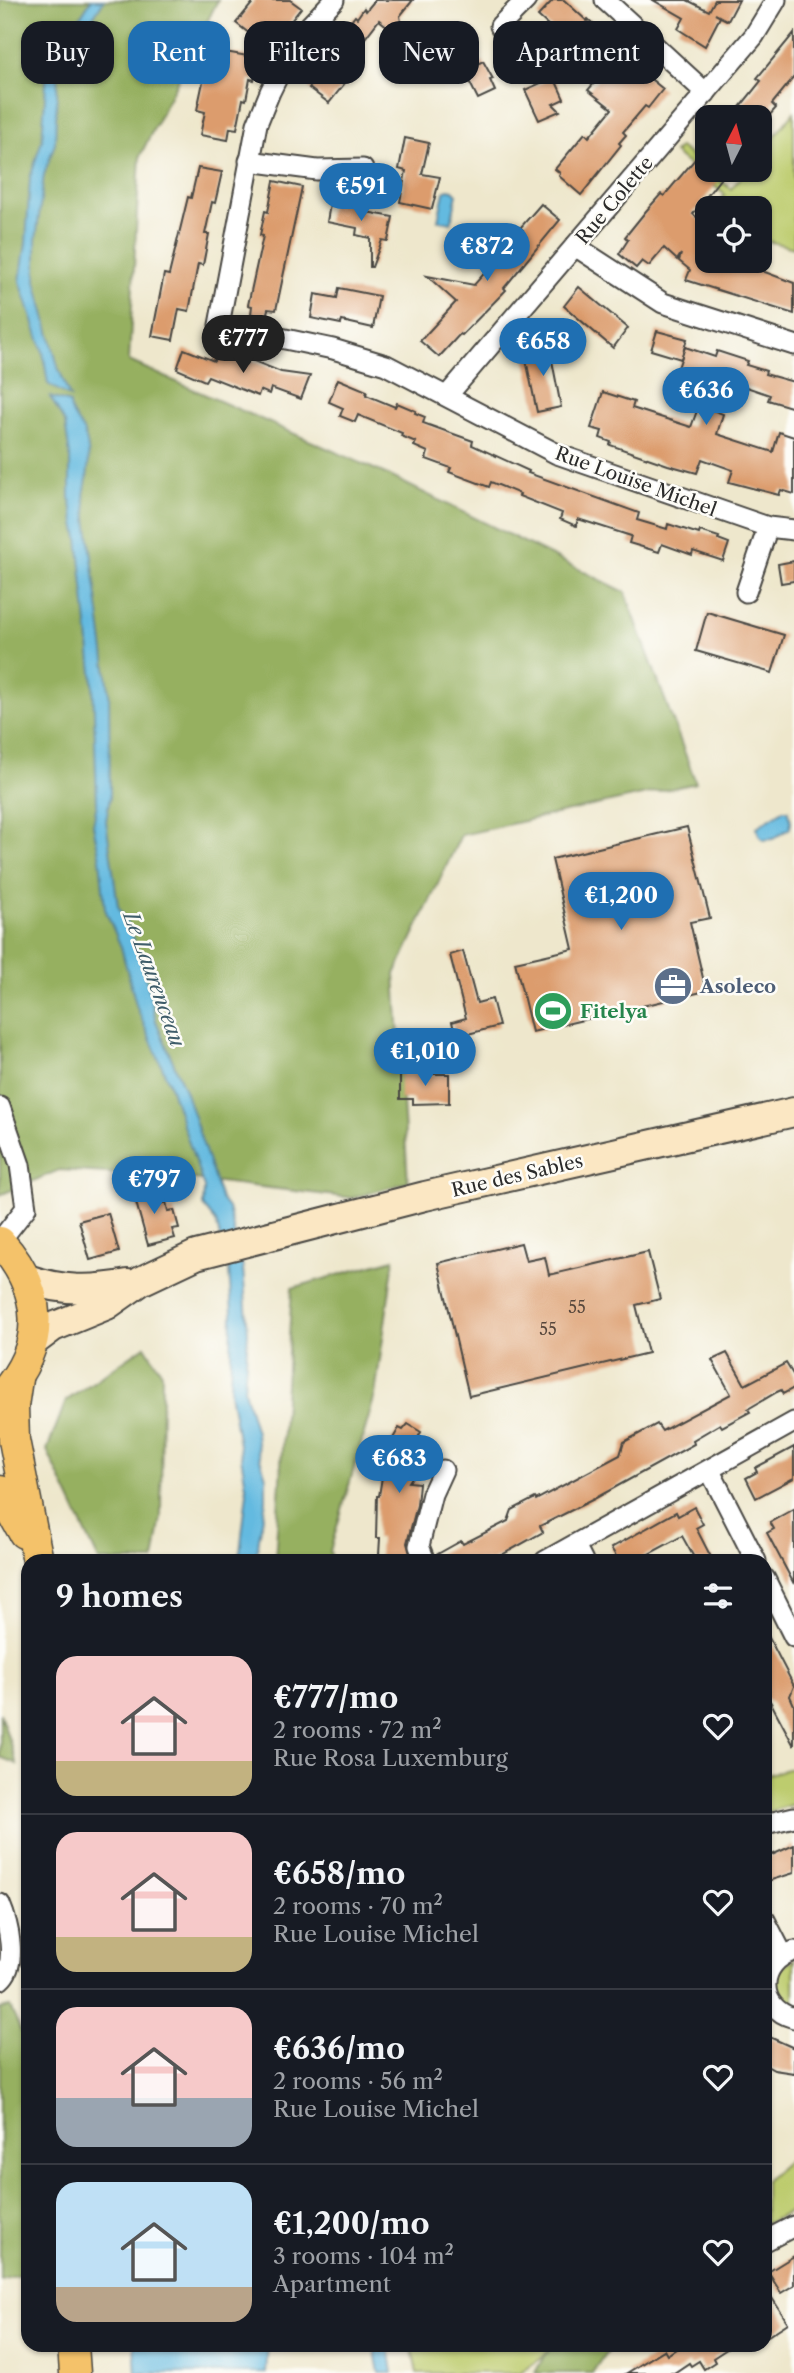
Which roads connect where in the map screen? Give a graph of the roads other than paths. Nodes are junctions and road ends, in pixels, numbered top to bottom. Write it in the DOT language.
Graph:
graph roads {
  1 [pos="334,0"];
  2 [pos="526,0"];
  3 [pos="605,0"];
  4 [pos="776,0"];
  5 [pos="504,21"];
  6 [pos="706,93"];
  7 [pos="249,161"];
  8 [pos="363,169"];
  9 [pos="575,246"];
  10 [pos="794,345"];
  11 [pos="447,396"];
  12 [pos="768,527"];
  13 [pos="794,530"];
  14 [pos="746,592"];
  15 [pos="0,1107"];
  16 [pos="794,1112"];
  17 [pos="0,1242"];
  18 [pos="27,1279"];
  19 [pos="141,1281"];
  20 [pos="33,1342"];
  21 [pos="8,1388"];
  22 [pos="794,1422"];
  23 [pos="443,1470"];
  24 [pos="710,1471"];
  25 [pos="0,1491"];
  26 [pos="579,1553"];
  27 [pos="35,1554"];
  28 [pos="36,1554"];
  29 [pos="422,1554"];
  30 [pos="752,1554"];
  31 [pos="772,1593"];
  32 [pos="794,1637"];
  33 [pos="794,1817"];
  34 [pos="772,1823"];
  35 [pos="0,1904"];
  36 [pos="772,1930"];
  37 [pos="788,1953"];
  38 [pos="772,1965"];
  39 [pos="0,1980"];
  40 [pos="772,2003"];
  41 [pos="794,2018"];
  42 [pos="794,2226"];
  43 [pos="772,2237"];
  44 [pos="74,2352"];
  45 [pos="75,2373"];
  1 -- 7 [label="street"];
  2 -- 5 [label="street"];
  3 -- 6 [label="street"];
  4 -- 6 [label="street, Rue Colette"];
  6 -- 9 [label="street, Rue Colette"];
  7 -- 8 [label="street"];
  7 -- 11 [label="street, Rue Louise Michel"];
  9 -- 10 [label="street"];
  9 -- 11 [label="street, Rue Colette"];
  11 -- 12 [label="street, Rue Louise Michel"];
  12 -- 13 [label="street, Rue Louise Michel"];
  12 -- 14 [label="street"];
  15 -- 17 [label="street"];
  16 -- 19 [label="main road, Rue des Sables"];
  17 -- 18 [label="main road"];
  18 -- 19 [label="main road, Rue des Sables"];
  18 -- 20 [label="main road"];
  19 -- 20 [label="main road, Rue des Sables"];
  20 -- 21 [label="main road"];
  21 -- 28 [label="main road"];
  22 -- 24 [label="street"];
  23 -- 29 [label="street"];
  24 -- 26 [label="street"];
  24 -- 30 [label="street"];
  25 -- 27 [label="main road"];
  31 -- 32 [label="street"];
  33 -- 34 [label="street"];
  35 -- 39 [label="street"];
  36 -- 37 [label="street"];
  37 -- 38 [label="street"];
  40 -- 41 [label="street"];
  42 -- 43 [label="street"];
  44 -- 45 [label="main road"];
}
